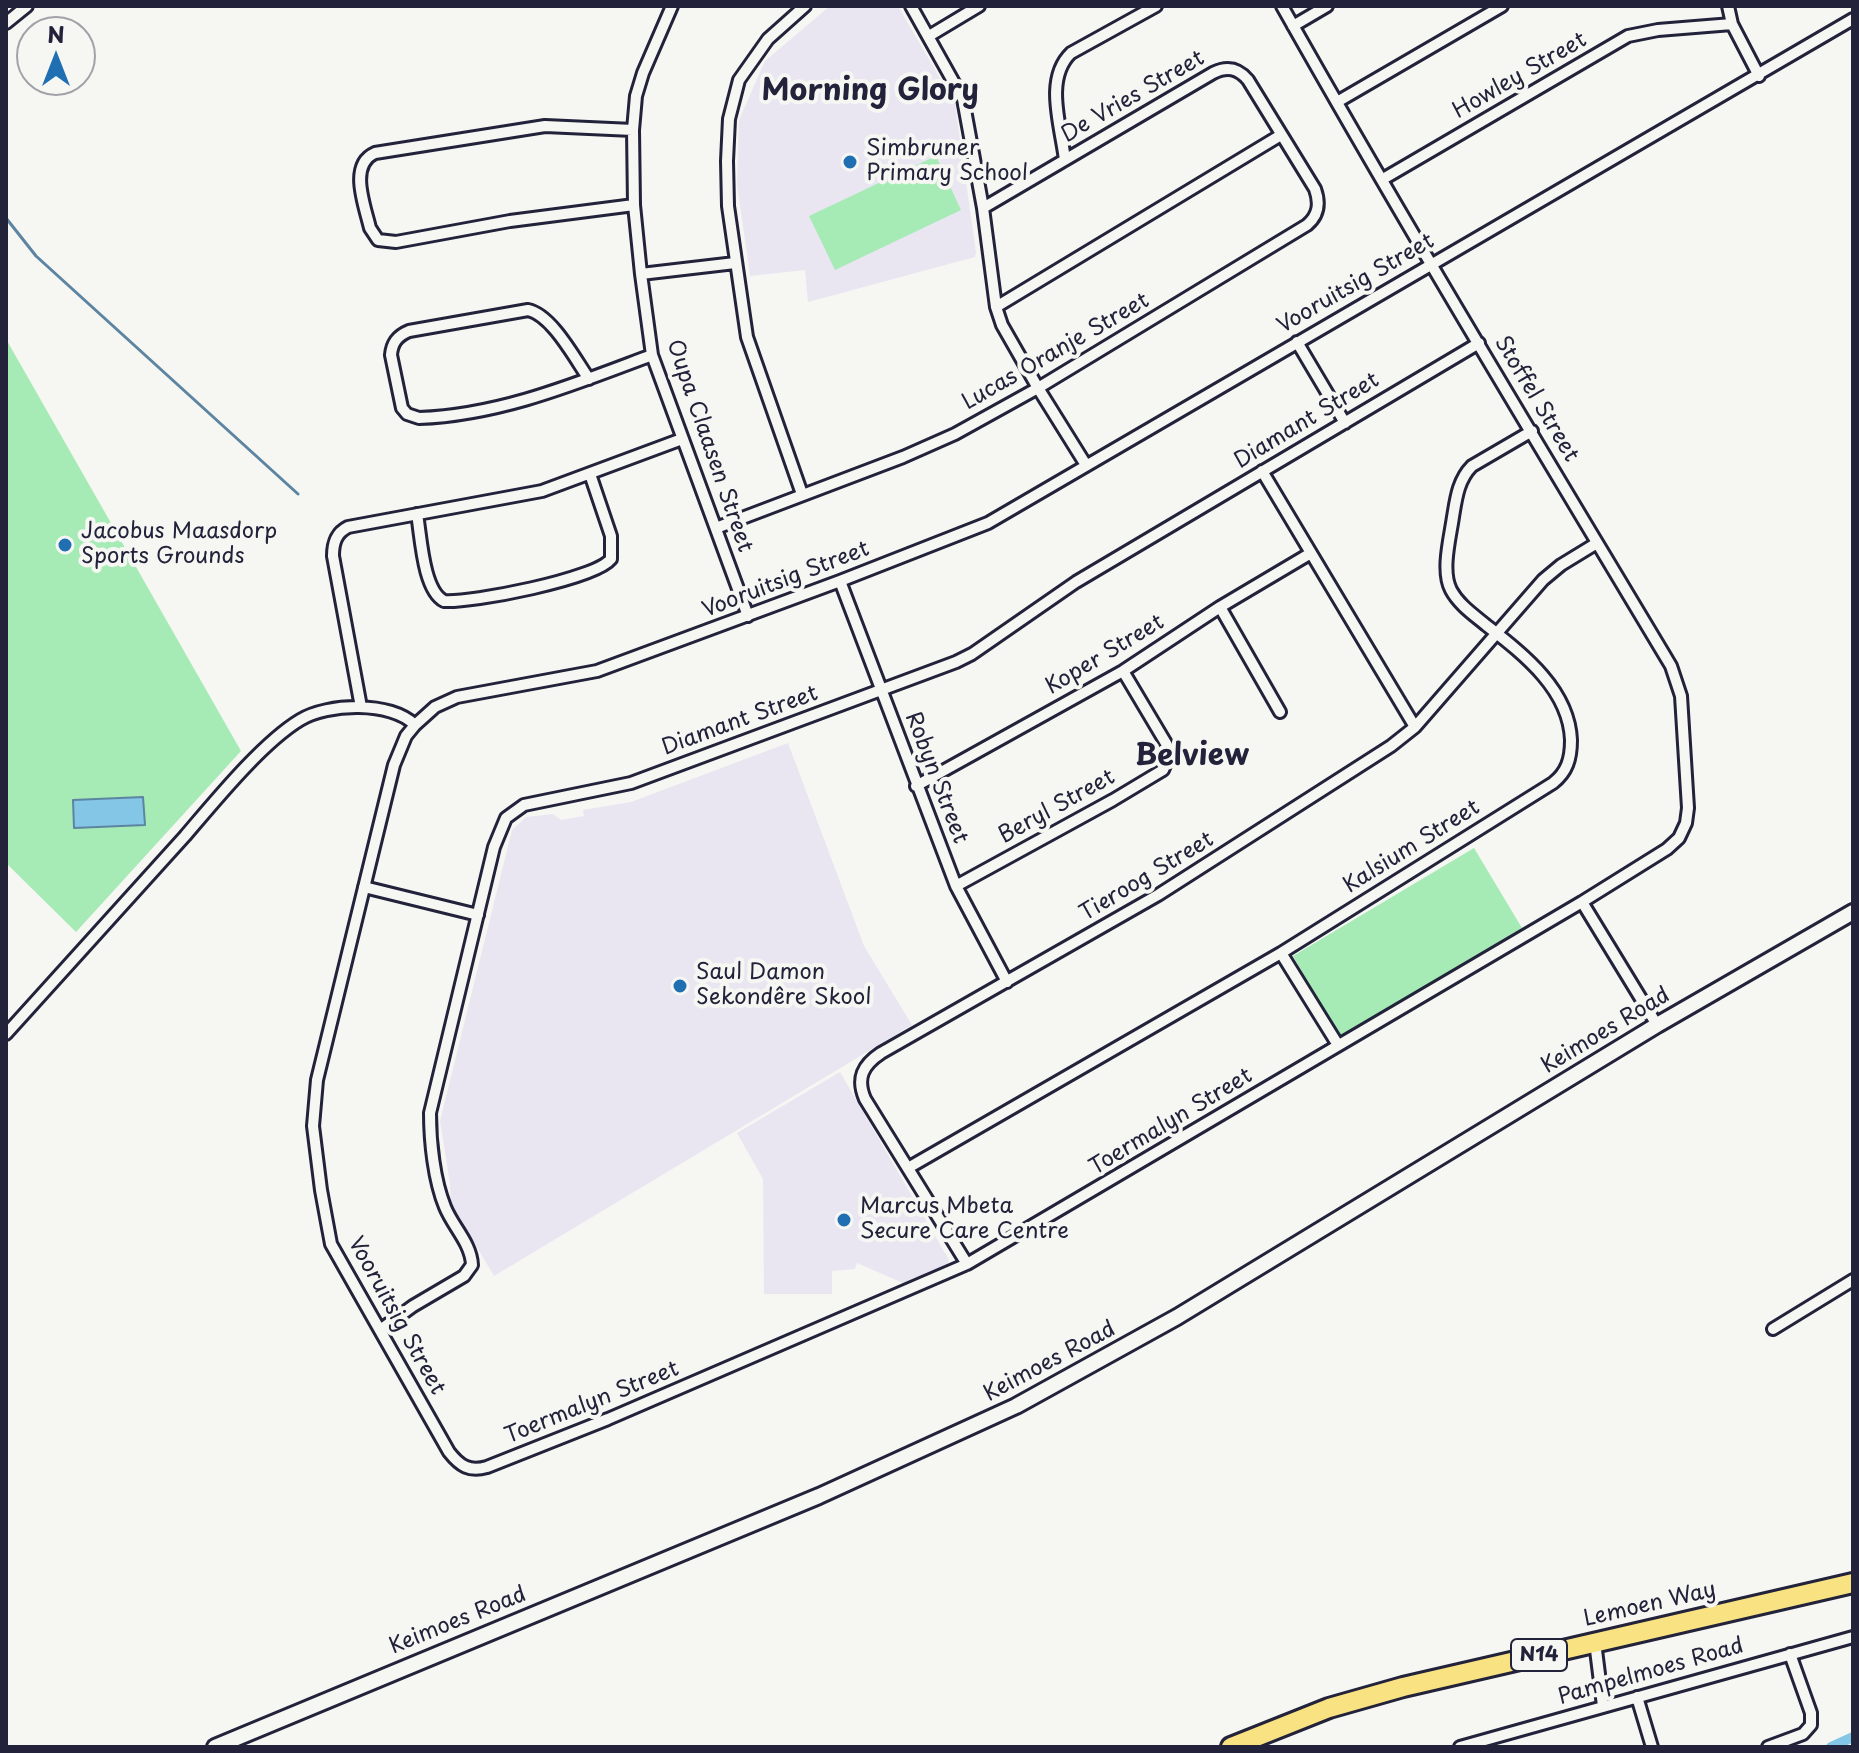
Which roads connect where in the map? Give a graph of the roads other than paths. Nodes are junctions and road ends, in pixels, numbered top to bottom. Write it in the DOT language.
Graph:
graph roads {
  1 [pos="672,6"];
  2 [pos="805,6"];
  3 [pos="911,6"];
  4 [pos="979,6"];
  5 [pos="1156,6"];
  6 [pos="1282,6"];
  7 [pos="1327,6"];
  8 [pos="1502,6"];
  9 [pos="1728,6"];
  10 [pos="19,8"];
  11 [pos="1853,19"];
  12 [pos="6,23"];
  13 [pos="1732,24"];
  14 [pos="1293,26"];
  15 [pos="929,36"];
  16 [pos="1759,76"];
  17 [pos="1337,102"];
  18 [pos="633,130"];
  19 [pos="1281,135"];
  20 [pos="1065,160"];
  21 [pos="1383,179"];
  22 [pos="634,205"];
  23 [pos="983,208"];
  24 [pos="735,263"];
  25 [pos="1432,263"];
  26 [pos="641,274"];
  27 [pos="996,307"];
  28 [pos="1297,342"];
  29 [pos="1479,343"];
  30 [pos="652,355"];
  31 [pos="589,379"];
  32 [pos="1038,388"];
  33 [pos="1345,423"];
  34 [pos="1532,431"];
  35 [pos="682,439"];
  36 [pos="1086,465"];
  37 [pos="1262,471"];
  38 [pos="590,474"];
  39 [pos="802,494"];
  40 [pos="417,514"];
  41 [pos="716,528"];
  42 [pos="1597,543"];
  43 [pos="1311,553"];
  44 [pos="840,581"];
  45 [pos="1220,607"];
  46 [pos="748,616"];
  47 [pos="1497,633"];
  48 [pos="1123,671"];
  49 [pos="881,691"];
  50 [pos="361,707"];
  51 [pos="1280,712"];
  52 [pos="415,725"];
  53 [pos="1415,727"];
  54 [pos="916,786"];
  55 [pos="1682,832"];
  56 [pos="956,886"];
  57 [pos="364,887"];
  58 [pos="1582,902"];
  59 [pos="1853,912"];
  60 [pos="478,915"];
  61 [pos="1281,953"];
  62 [pos="1007,982"];
  63 [pos="1657,1025"];
  64 [pos="6,1034"];
  65 [pos="1338,1045"];
  66 [pos="908,1168"];
  67 [pos="967,1264"];
  68 [pos="1853,1280"];
  69 [pos="1773,1329"];
  70 [pos="380,1330"];
  71 [pos="476,1470"];
  72 [pos="1853,1583"];
  73 [pos="1853,1637"];
  74 [pos="1595,1642"];
  75 [pos="1790,1654"];
  76 [pos="1637,1697"];
  77 [pos="1603,1706"];
  78 [pos="215,1747"];
  79 [pos="1231,1747"];
  80 [pos="1460,1747"];
  81 [pos="1652,1747"];
  82 [pos="1768,1747"];
  1 -- 18 [label="street, Oupa Claasen Street"];
  2 -- 24 [label="street"];
  3 -- 15 [label="street"];
  4 -- 15 [label="street"];
  5 -- 20 [label="street"];
  6 -- 14 [label="street, Stoffel Street"];
  7 -- 14 [label="street"];
  8 -- 17 [label="street"];
  9 -- 13 [label="street"];
  10 -- 12 [label="street"];
  11 -- 16 [label="street, Vooruitsig Street"];
  13 -- 16 [label="street"];
  13 -- 21 [label="street, Howley Street"];
  14 -- 17 [label="street, Stoffel Street"];
  15 -- 23 [label="street"];
  16 -- 25 [label="street, Vooruitsig Street"];
  17 -- 21 [label="street, Stoffel Street"];
  18 -- 22 [label="street, Oupa Claasen Street"];
  18 -- 22 [label="street"];
  19 -- 20 [label="street, De Vries Street"];
  19 -- 27 [label="street"];
  19 -- 32 [label="street, Lucas Oranje Street"];
  20 -- 23 [label="street, De Vries Street"];
  21 -- 25 [label="street, Stoffel Street"];
  22 -- 26 [label="street, Oupa Claasen Street"];
  23 -- 27 [label="street"];
  24 -- 26 [label="street"];
  24 -- 39 [label="street"];
  25 -- 28 [label="street, Vooruitsig Street"];
  25 -- 29 [label="street, Stoffel Street"];
  26 -- 30 [label="street, Oupa Claasen Street"];
  27 -- 32 [label="street"];
  28 -- 33 [label="street"];
  28 -- 36 [label="street, Vooruitsig Street"];
  29 -- 33 [label="street, Diamant Street"];
  29 -- 34 [label="street, Stoffel Street"];
  30 -- 31 [label="street"];
  30 -- 35 [label="street, Oupa Claasen Street"];
  31 -- 31 [label="street"];
  32 -- 36 [label="street"];
  32 -- 39 [label="street, Lucas Oranje Street"];
  33 -- 37 [label="street, Diamant Street"];
  34 -- 42 [label="street, Stoffel Street"];
  34 -- 47 [label="street, Kalsium Street"];
  35 -- 38 [label="street"];
  35 -- 41 [label="street, Oupa Claasen Street"];
  36 -- 44 [label="street, Vooruitsig Street"];
  37 -- 43 [label="street"];
  37 -- 49 [label="street, Diamant Street"];
  38 -- 40 [label="street"];
  38 -- 40 [label="street"];
  39 -- 41 [label="street, Lucas Oranje Street"];
  40 -- 50 [label="street"];
  41 -- 46 [label="street, Oupa Claasen Street"];
  42 -- 47 [label="street, Tieroog Street"];
  42 -- 55 [label="street, Stoffel Street"];
  43 -- 45 [label="street, Koper Street"];
  43 -- 53 [label="street"];
  44 -- 46 [label="street, Vooruitsig Street"];
  44 -- 49 [label="street, Robyn Street"];
  45 -- 48 [label="street, Koper Street"];
  45 -- 51 [label="street"];
  46 -- 52 [label="street, Vooruitsig Street"];
  47 -- 53 [label="street, Tieroog Street"];
  47 -- 61 [label="street, Kalsium Street"];
  48 -- 54 [label="street, Koper Street"];
  48 -- 56 [label="street, Beryl Street"];
  49 -- 54 [label="street, Robyn Street"];
  49 -- 60 [label="street, Diamant Street"];
  50 -- 52 [label="street"];
  50 -- 64 [label="street"];
  52 -- 57 [label="street, Vooruitsig Street"];
  53 -- 62 [label="street, Tieroog Street"];
  54 -- 56 [label="street, Robyn Street"];
  55 -- 58 [label="street, Toermalyn Street"];
  56 -- 62 [label="street, Robyn Street"];
  57 -- 60 [label="street"];
  57 -- 70 [label="street, Vooruitsig Street"];
  58 -- 63 [label="street"];
  58 -- 65 [label="street, Toermalyn Street"];
  59 -- 63 [label="street, Keimoes Road"];
  60 -- 70 [label="street, Diamant Street"];
  61 -- 65 [label="street"];
  61 -- 66 [label="street, Kalsium Street"];
  62 -- 66 [label="street, Tieroog Street"];
  63 -- 78 [label="street, Keimoes Road"];
  65 -- 67 [label="street, Toermalyn Street"];
  66 -- 67 [label="street, Tieroog Street"];
  67 -- 71 [label="street, Toermalyn Street"];
  68 -- 69 [label="street"];
  70 -- 71 [label="street, Vooruitsig Street"];
  72 -- 74 [label="highway, Lemoen Way / N14"];
  73 -- 75 [label="street, Pampelmoes Road"];
  74 -- 77 [label="street"];
  74 -- 79 [label="highway, Lemoen Way / N14"];
  75 -- 76 [label="street, Pampelmoes Road"];
  75 -- 82 [label="street"];
  76 -- 77 [label="street, Pampelmoes Road"];
  76 -- 81 [label="street"];
  77 -- 80 [label="street, Pampelmoes Road"];
}
